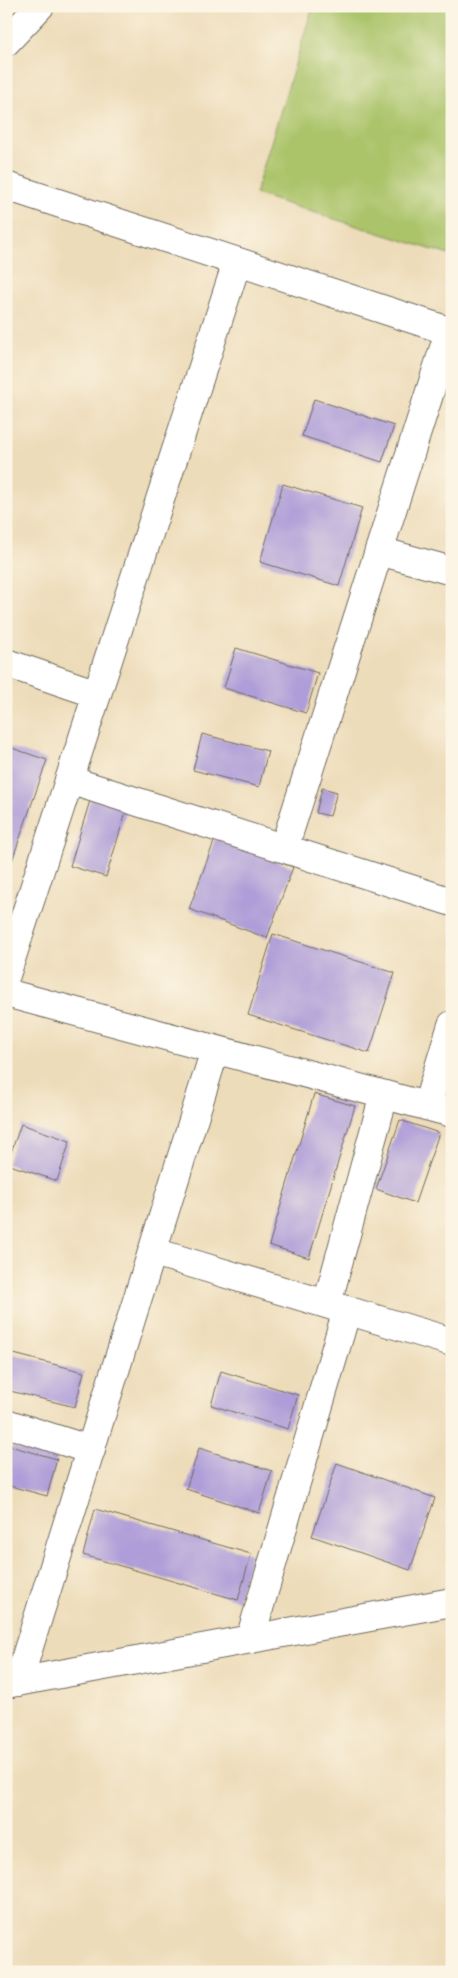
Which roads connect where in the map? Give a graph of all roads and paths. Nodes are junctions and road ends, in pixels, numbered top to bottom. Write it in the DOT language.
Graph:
graph roads {
  1 [pos="40,6"];
  2 [pos="6,42"];
  3 [pos="6,186"];
  4 [pos="236,262"];
  5 [pos="450,332"];
  6 [pos="379,551"];
  7 [pos="452,571"];
  8 [pos="6,663"];
  9 [pos="97,694"];
  10 [pos="69,780"];
  11 [pos="284,848"];
  12 [pos="452,902"];
  13 [pos="6,975"];
  14 [pos="6,993"];
  15 [pos="452,1025"];
  16 [pos="215,1050"];
  17 [pos="384,1095"];
  18 [pos="440,1110"];
  19 [pos="154,1252"];
  20 [pos="337,1307"];
  21 [pos="452,1342"];
  22 [pos="6,1424"];
  23 [pos="91,1450"];
  24 [pos="452,1602"];
  25 [pos="250,1639"];
  26 [pos="12,1683"];
  1 -- 2 [label="street"];
  3 -- 4 [label="street"];
  4 -- 5 [label="street"];
  4 -- 9 [label="street"];
  5 -- 6 [label="street"];
  6 -- 7 [label="street"];
  6 -- 11 [label="street"];
  8 -- 9 [label="street"];
  9 -- 10 [label="street"];
  10 -- 11 [label="street"];
  10 -- 13 [label="street"];
  11 -- 12 [label="street"];
  14 -- 16 [label="street"];
  15 -- 18 [label="street"];
  16 -- 17 [label="street"];
  16 -- 19 [label="street"];
  17 -- 18 [label="street"];
  17 -- 20 [label="street"];
  19 -- 20 [label="street"];
  19 -- 23 [label="street"];
  20 -- 21 [label="street"];
  20 -- 25 [label="street"];
  22 -- 23 [label="street"];
  23 -- 26 [label="street"];
  24 -- 25 [label="street"];
  25 -- 26 [label="street"];
}
